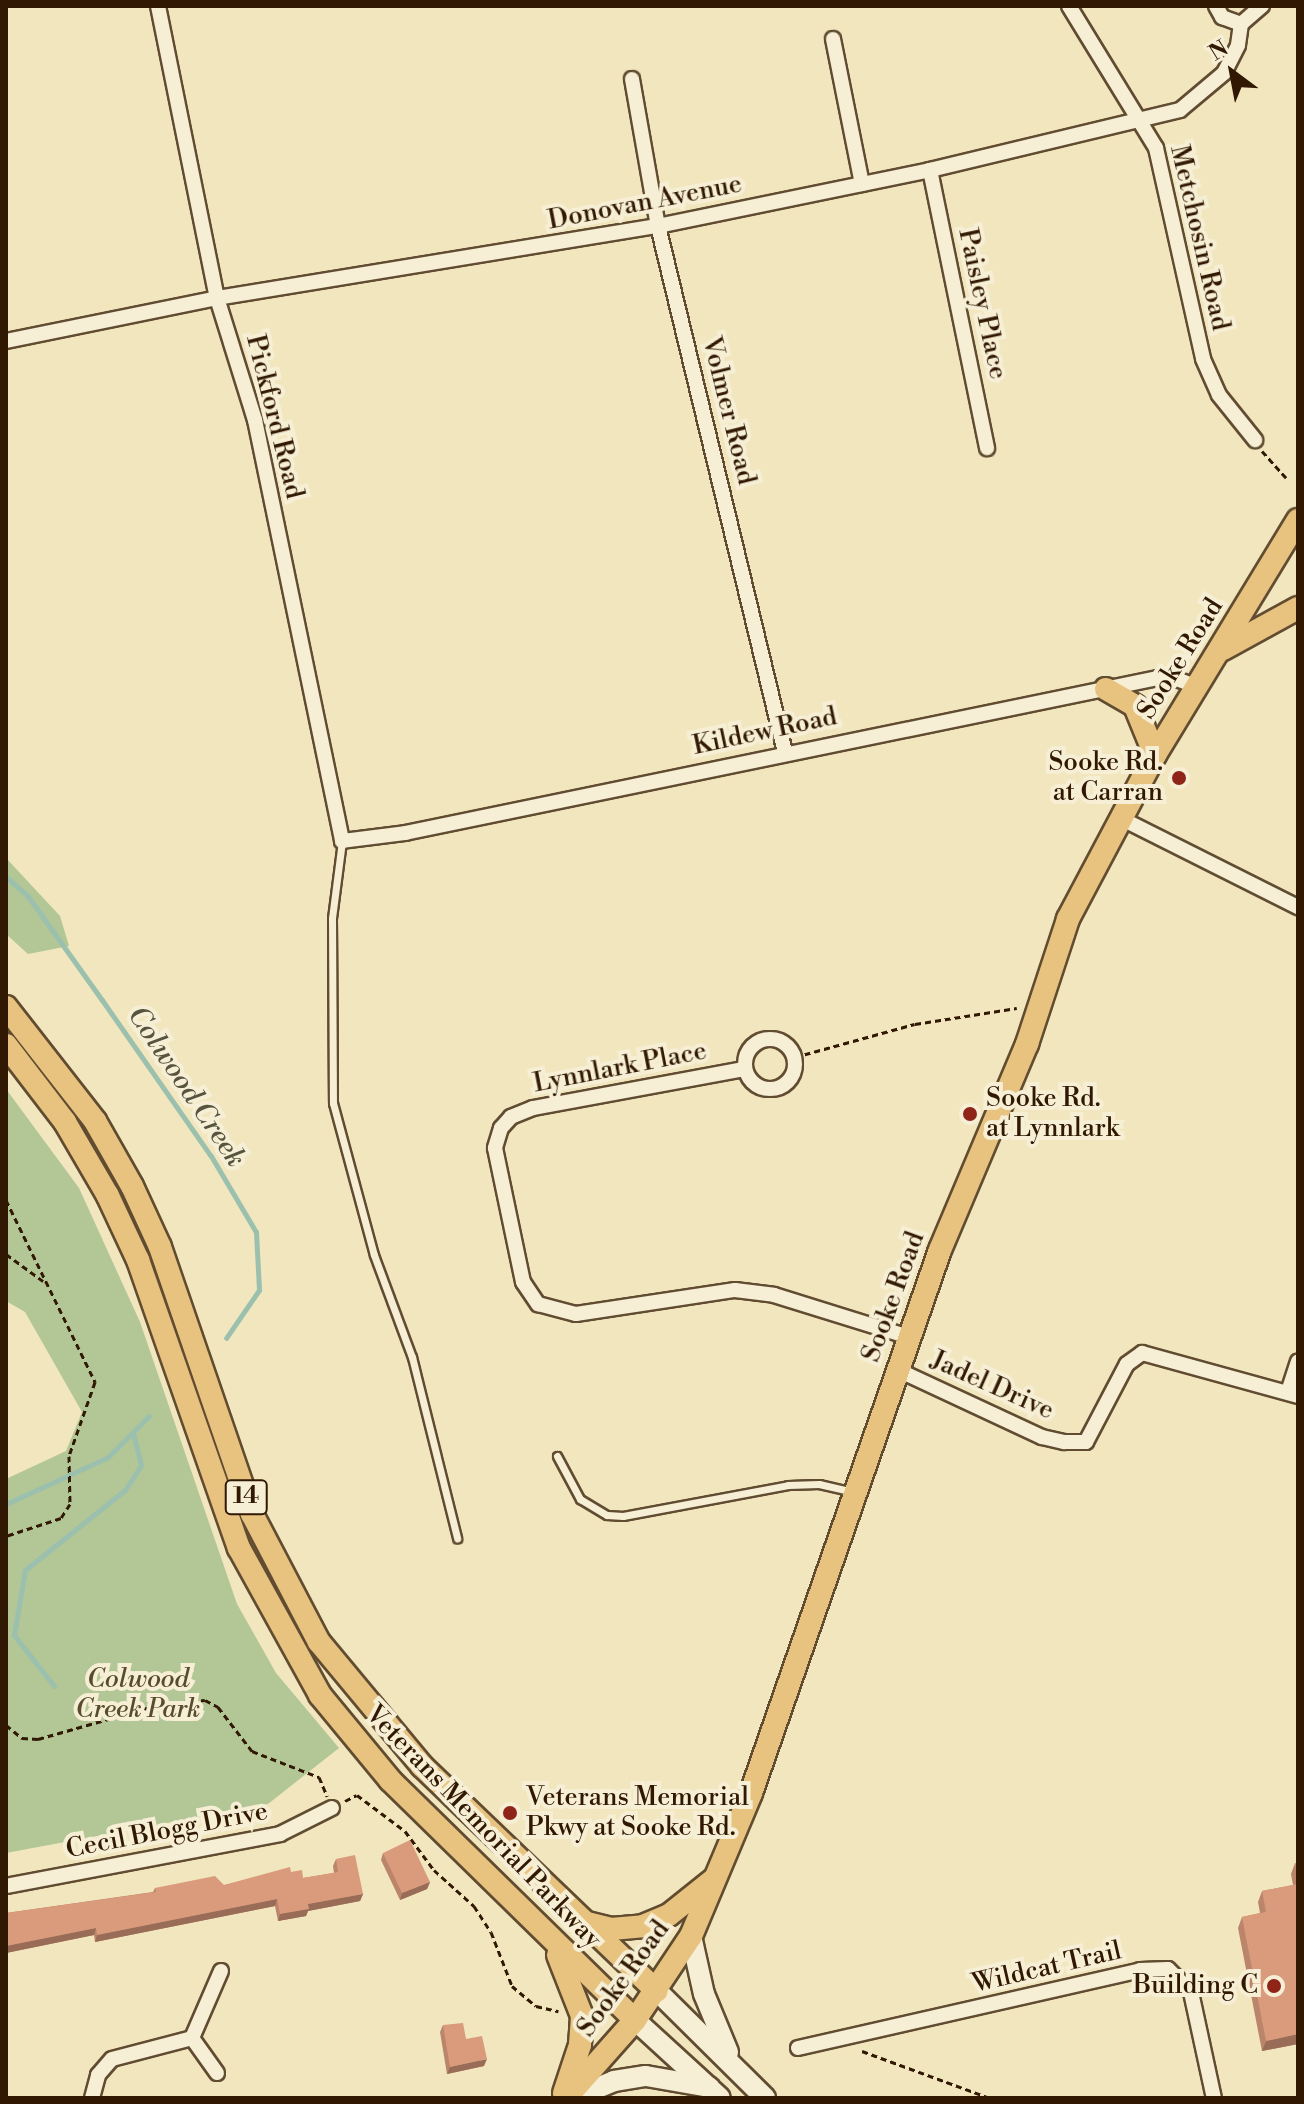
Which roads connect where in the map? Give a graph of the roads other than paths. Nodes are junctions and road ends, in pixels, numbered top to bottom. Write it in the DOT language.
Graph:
graph roads {
  1 [pos="158,6"];
  2 [pos="1069,6"];
  3 [pos="1216,6"];
  4 [pos="1262,6"];
  5 [pos="1241,24"];
  6 [pos="833,39"];
  7 [pos="632,79"];
  8 [pos="1142,119"];
  9 [pos="930,170"];
  10 [pos="862,184"];
  11 [pos="658,226"];
  12 [pos="217,298"];
  13 [pos="6,341"];
  14 [pos="1255,440"];
  15 [pos="987,448"];
  16 [pos="1298,520"];
  17 [pos="1298,608"];
  18 [pos="1219,651"];
  19 [pos="1196,686"];
  20 [pos="1106,689"];
  21 [pos="785,752"];
  22 [pos="1155,755"];
  23 [pos="1124,820"];
  24 [pos="342,841"];
  25 [pos="1298,907"];
  26 [pos="6,1007"];
  27 [pos="27,1032"];
  28 [pos="7,1046"];
  29 [pos="744,1069"];
  30 [pos="909,1337"];
  31 [pos="1298,1362"];
  32 [pos="898,1370"];
  33 [pos="1293,1394"];
  34 [pos="557,1456"];
  35 [pos="855,1492"];
  36 [pos="457,1538"];
  37 [pos="332,1808"];
  38 [pos="716,1878"];
  39 [pos="6,1886"];
  40 [pos="585,1923"];
  41 [pos="537,1925"];
  42 [pos="691,1936"];
  43 [pos="221,1971"];
  44 [pos="657,1991"];
  45 [pos="635,2020"];
  46 [pos="192,2038"];
  47 [pos="798,2048"];
  48 [pos="738,2070"];
  49 [pos="217,2073"];
  50 [pos="715,2093"];
  51 [pos="92,2098"];
  52 [pos="564,2098"];
  53 [pos="573,2098"];
  54 [pos="765,2098"];
  55 [pos="1214,2098"];
  1 -- 12 [label="street, Pickford Road"];
  2 -- 8 [label="street, Metchosin Road"];
  3 -- 5 [label="street"];
  4 -- 5 [label="street, Donovan Avenue"];
  5 -- 8 [label="street, Donovan Avenue"];
  6 -- 10 [label="street"];
  7 -- 11 [label="street, Volmer Road"];
  8 -- 9 [label="street, Donovan Avenue"];
  8 -- 14 [label="street, Metchosin Road"];
  9 -- 10 [label="street, Donovan Avenue"];
  9 -- 15 [label="street, Paisley Place"];
  10 -- 11 [label="street, Donovan Avenue"];
  11 -- 12 [label="street, Donovan Avenue"];
  11 -- 21 [label="street, Volmer Road"];
  12 -- 13 [label="street, Donovan Avenue"];
  12 -- 24 [label="street, Pickford Road"];
  16 -- 18 [label="main road, Sooke Road"];
  17 -- 18 [label="main road"];
  18 -- 19 [label="main road, Sooke Road"];
  19 -- 20 [label="street, Kildew Road"];
  19 -- 22 [label="main road, Sooke Road"];
  20 -- 21 [label="street, Kildew Road"];
  20 -- 22 [label="main road"];
  21 -- 24 [label="street, Kildew Road"];
  22 -- 23 [label="main road, Sooke Road"];
  23 -- 25 [label="street"];
  23 -- 30 [label="main road, Sooke Road"];
  24 -- 36 [label="lane"];
  26 -- 27 [label="main road, Veterans Memorial Parkway / 14"];
  27 -- 28 [label="lane"];
  27 -- 40 [label="main road, Veterans Memorial Parkway / 14"];
  28 -- 41 [label="main road, Veterans Memorial Parkway / 14"];
  29 -- 29 [label="street, Lynnlark Place"];
  29 -- 30 [label="street, Lynnlark Place"];
  30 -- 32 [label="main road, Sooke Road"];
  31 -- 33 [label="street"];
  32 -- 33 [label="street, Jadel Drive"];
  32 -- 35 [label="main road, Sooke Road"];
  34 -- 35 [label="lane"];
  35 -- 38 [label="main road, Sooke Road"];
  37 -- 39 [label="street, Cecil Blogg Drive"];
  38 -- 40 [label="main road"];
  38 -- 42 [label="main road, Sooke Road"];
  40 -- 44 [label="main road, Veterans Memorial Parkway / 14"];
  41 -- 45 [label="main road, Veterans Memorial Parkway / 14"];
  41 -- 52 [label="main road"];
  42 -- 44 [label="main road, Sooke Road"];
  42 -- 48 [label="main road"];
  43 -- 46 [label="street"];
  44 -- 45 [label="main road, Sooke Road"];
  44 -- 48 [label="main road, Veterans Memorial Parkway"];
  45 -- 50 [label="main road, Veterans Memorial Parkway"];
  45 -- 52 [label="main road, Sooke Road"];
  46 -- 49 [label="street"];
  46 -- 51 [label="street"];
  47 -- 55 [label="street, Wildcat Trail"];
  48 -- 54 [label="main road, Veterans Memorial Parkway"];
  50 -- 53 [label="main road"];
}
